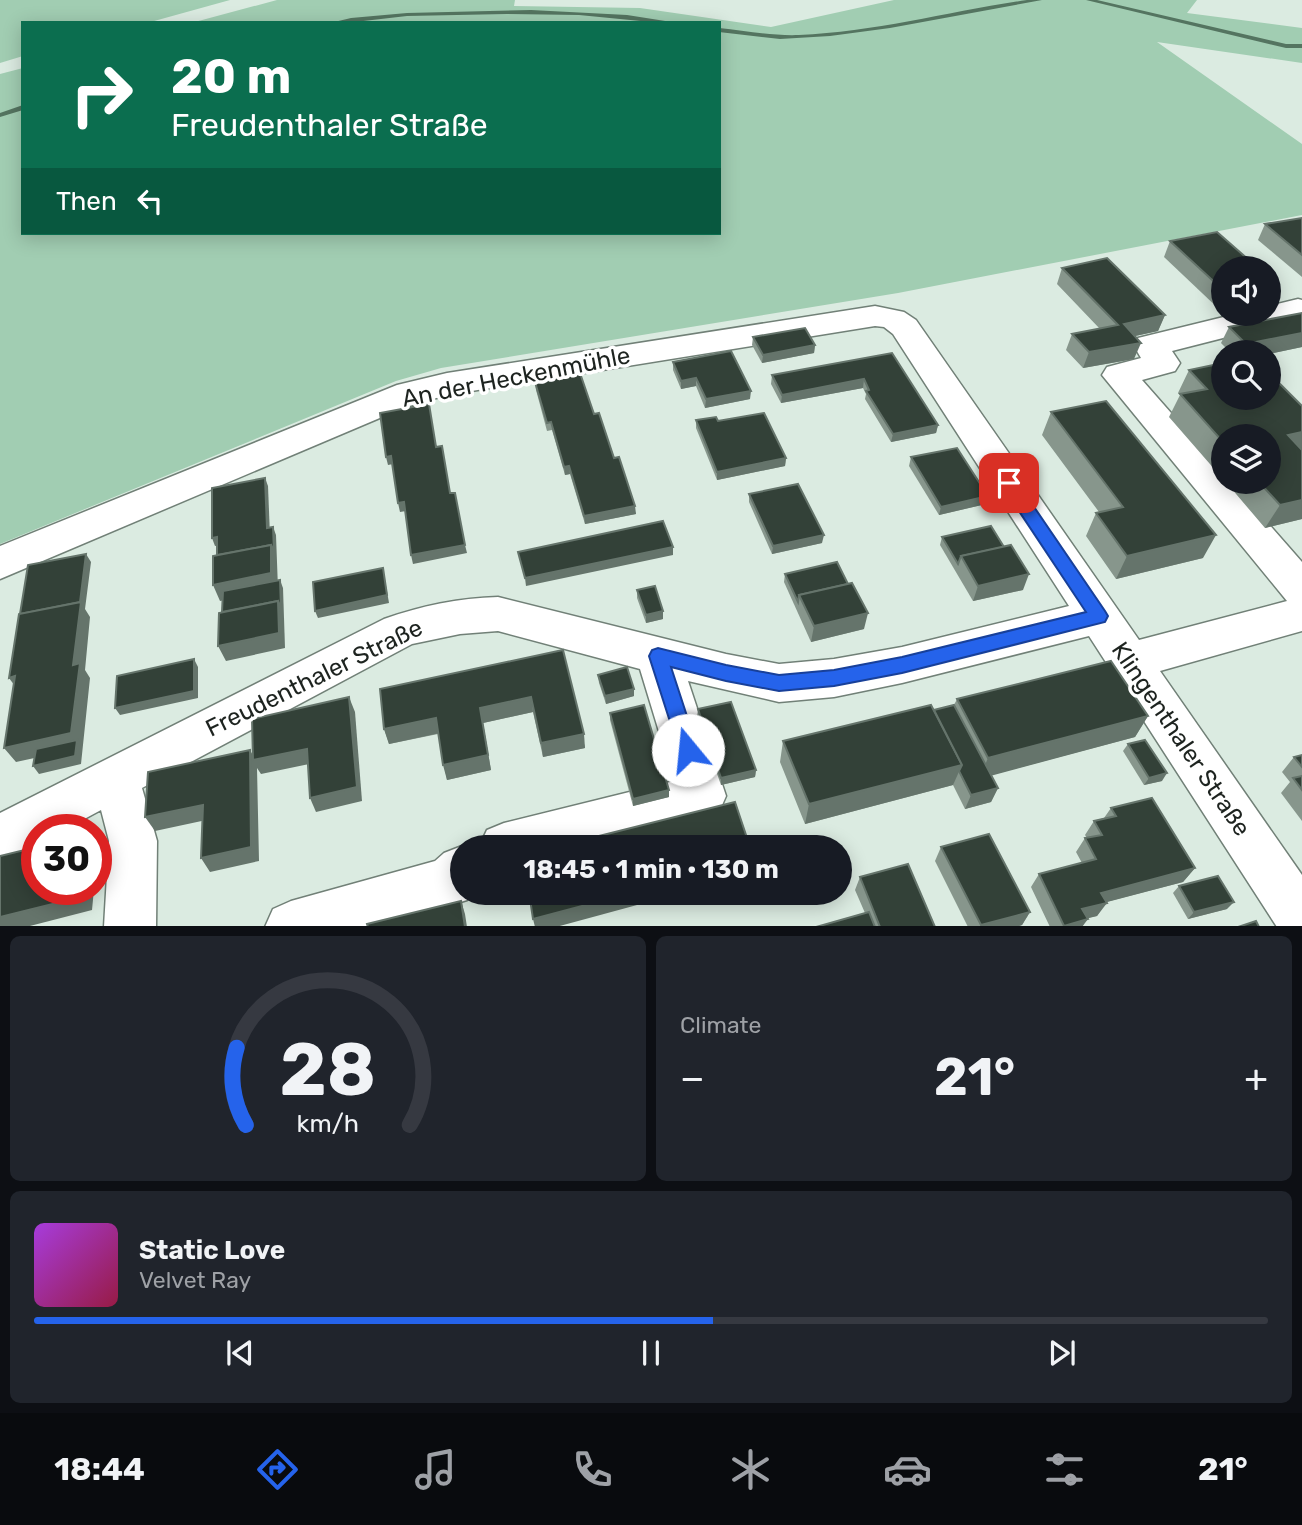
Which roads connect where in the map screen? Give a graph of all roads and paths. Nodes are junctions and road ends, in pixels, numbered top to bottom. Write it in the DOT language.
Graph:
graph roads {
  1 [pos="1298,309"];
  2 [pos="893,319"];
  3 [pos="0,563"];
  4 [pos="1302,590"];
  5 [pos="1302,614"];
  6 [pos="1099,616"];
  7 [pos="658,656"];
  8 [pos="1129,661"];
  9 [pos="117,778"];
  10 [pos="550,835"];
  11 [pos="0,838"];
  12 [pos="450,881"];
  13 [pos="1302,919"];
  14 [pos="130,926"];
  15 [pos="291,926"];
  1 -- 4 [label="street"];
  2 -- 3 [label="street, An der Heckenmühle"];
  2 -- 6 [label="street, Klingenthaler Straße"];
  5 -- 8 [label="street"];
  6 -- 7 [label="street, Freudenthaler Straße"];
  6 -- 8 [label="street, Klingenthaler Straße"];
  7 -- 9 [label="street, Freudenthaler Straße"];
  7 -- 10 [label="street"];
  8 -- 13 [label="street, Klingenthaler Straße"];
  9 -- 11 [label="street, Freudenthaler Straße"];
  9 -- 14 [label="street"];
  12 -- 15 [label="street"];
}
